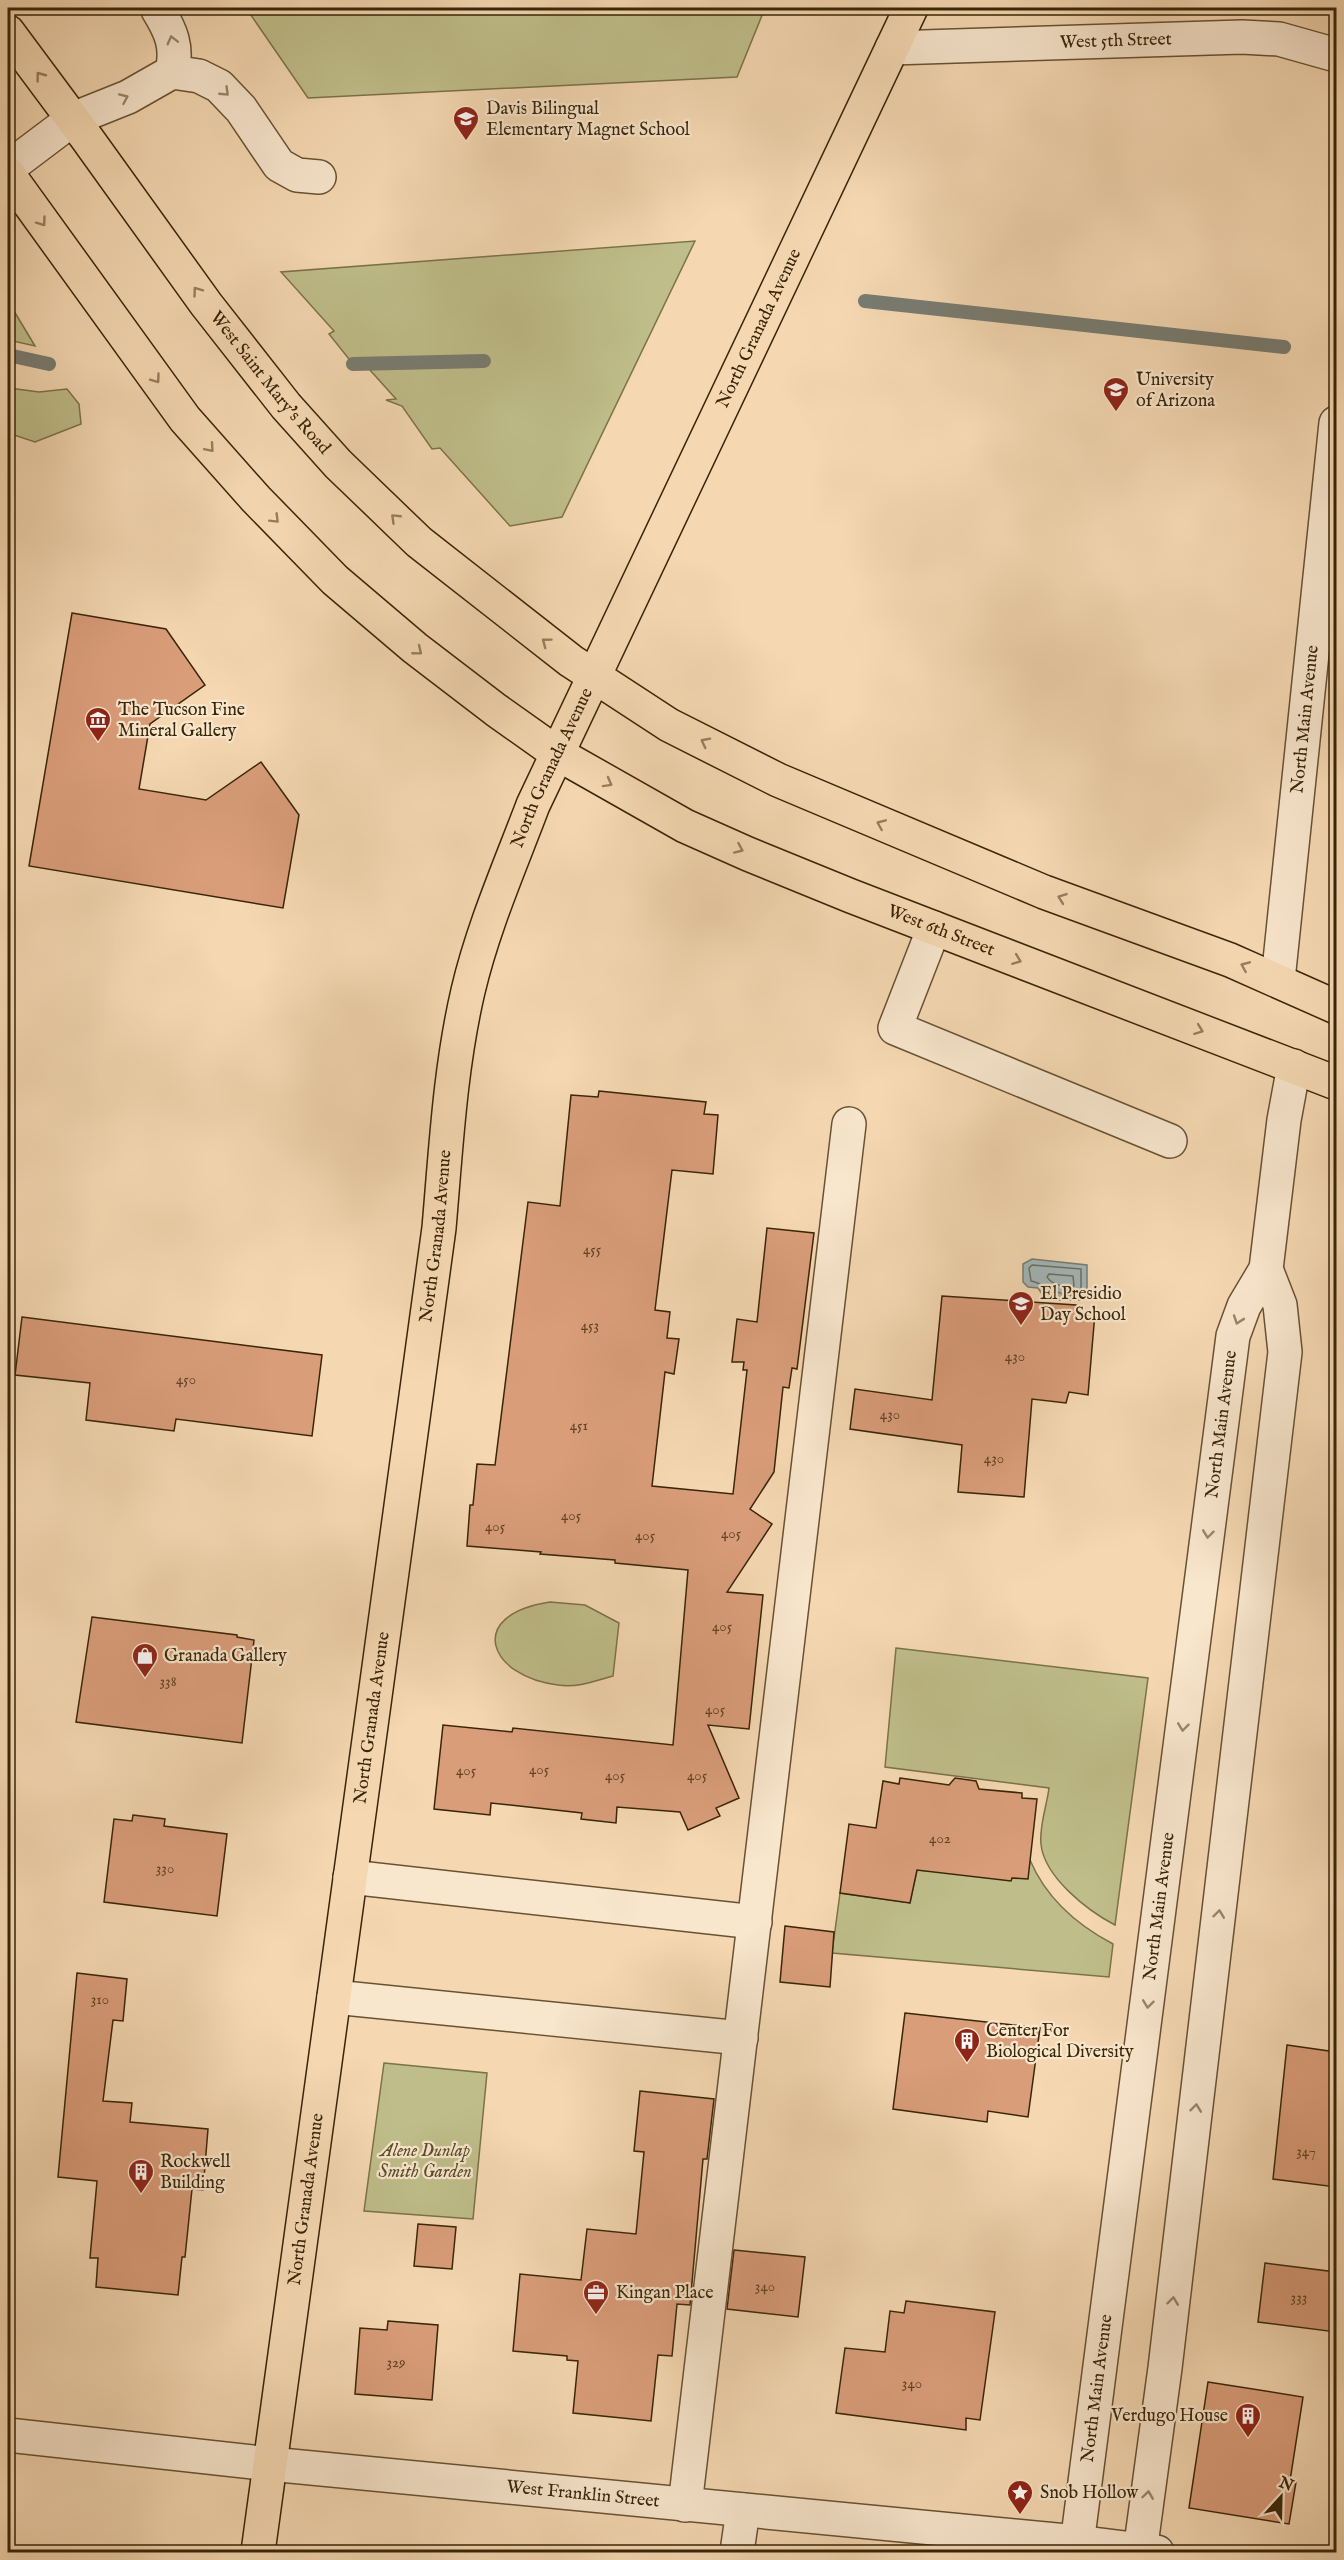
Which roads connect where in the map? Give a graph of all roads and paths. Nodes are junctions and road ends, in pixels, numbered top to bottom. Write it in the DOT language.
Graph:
graph roads {
  1 [pos="911,8"];
  2 [pos="158,10"];
  3 [pos="8,32"];
  4 [pos="892,48"];
  5 [pos="1336,56"];
  6 [pos="172,72"];
  7 [pos="73,119"];
  8 [pos="8,168"];
  9 [pos="8,174"];
  10 [pos="319,177"];
  11 [pos="1336,423"];
  12 [pos="594,675"];
  13 [pos="558,754"];
  14 [pos="934,928"];
  15 [pos="1278,980"];
  16 [pos="1336,1007"];
  17 [pos="1294,1066"];
  18 [pos="1336,1083"];
  19 [pos="849,1124"];
  20 [pos="1170,1141"];
  21 [pos="1266,1269"];
  22 [pos="350,1877"];
  23 [pos="755,1922"];
  24 [pos="334,1997"];
  25 [pos="741,2038"];
  26 [pos="8,2435"];
  27 [pos="270,2464"];
  28 [pos="685,2505"];
  29 [pos="743,2510"];
  30 [pos="1077,2547"];
  31 [pos="1146,2552"];
  32 [pos="258,2553"];
  33 [pos="737,2553"];
  1 -- 4 [label="main road, North Granada Avenue"];
  6 -- 2 [label="street, one-way"];
  7 -- 3 [label="main road, West Saint Mary's Road, one-way"];
  4 -- 5 [label="street, West 5th Street"];
  4 -- 12 [label="main road, North Granada Avenue"];
  7 -- 6 [label="street, one-way"];
  6 -- 10 [label="street, one-way"];
  7 -- 8 [label="street"];
  12 -- 7 [label="main road, West Saint Mary's Road, one-way"];
  9 -- 13 [label="main road, one-way"];
  11 -- 15 [label="street, North Main Avenue"];
  12 -- 13 [label="main road, North Granada Avenue"];
  15 -- 12 [label="main road, one-way"];
  13 -- 14 [label="main road, West 6th Street, one-way"];
  13 -- 22 [label="main road, North Granada Avenue"];
  14 -- 17 [label="main road, West 6th Street, one-way"];
  14 -- 20 [label="street"];
  15 -- 16 [label="main road"];
  17 -- 18 [label="main road, West 6th Street"];
  17 -- 21 [label="street, North Main Avenue"];
  19 -- 23 [label="street"];
  21 -- 30 [label="street, North Main Avenue, one-way"];
  31 -- 21 [label="street, North Main Avenue, one-way"];
  22 -- 23 [label="street"];
  22 -- 24 [label="main road, North Granada Avenue"];
  23 -- 25 [label="street"];
  24 -- 25 [label="street"];
  24 -- 27 [label="main road, North Granada Avenue"];
  25 -- 28 [label="street"];
  26 -- 27 [label="street, West Franklin Street"];
  27 -- 28 [label="street, West Franklin Street"];
  27 -- 32 [label="main road, North Granada Avenue"];
  28 -- 29 [label="street, West Franklin Street"];
  29 -- 30 [label="street, West Franklin Street"];
  29 -- 33 [label="street"];
  30 -- 31 [label="street, West Franklin Street"];
}
